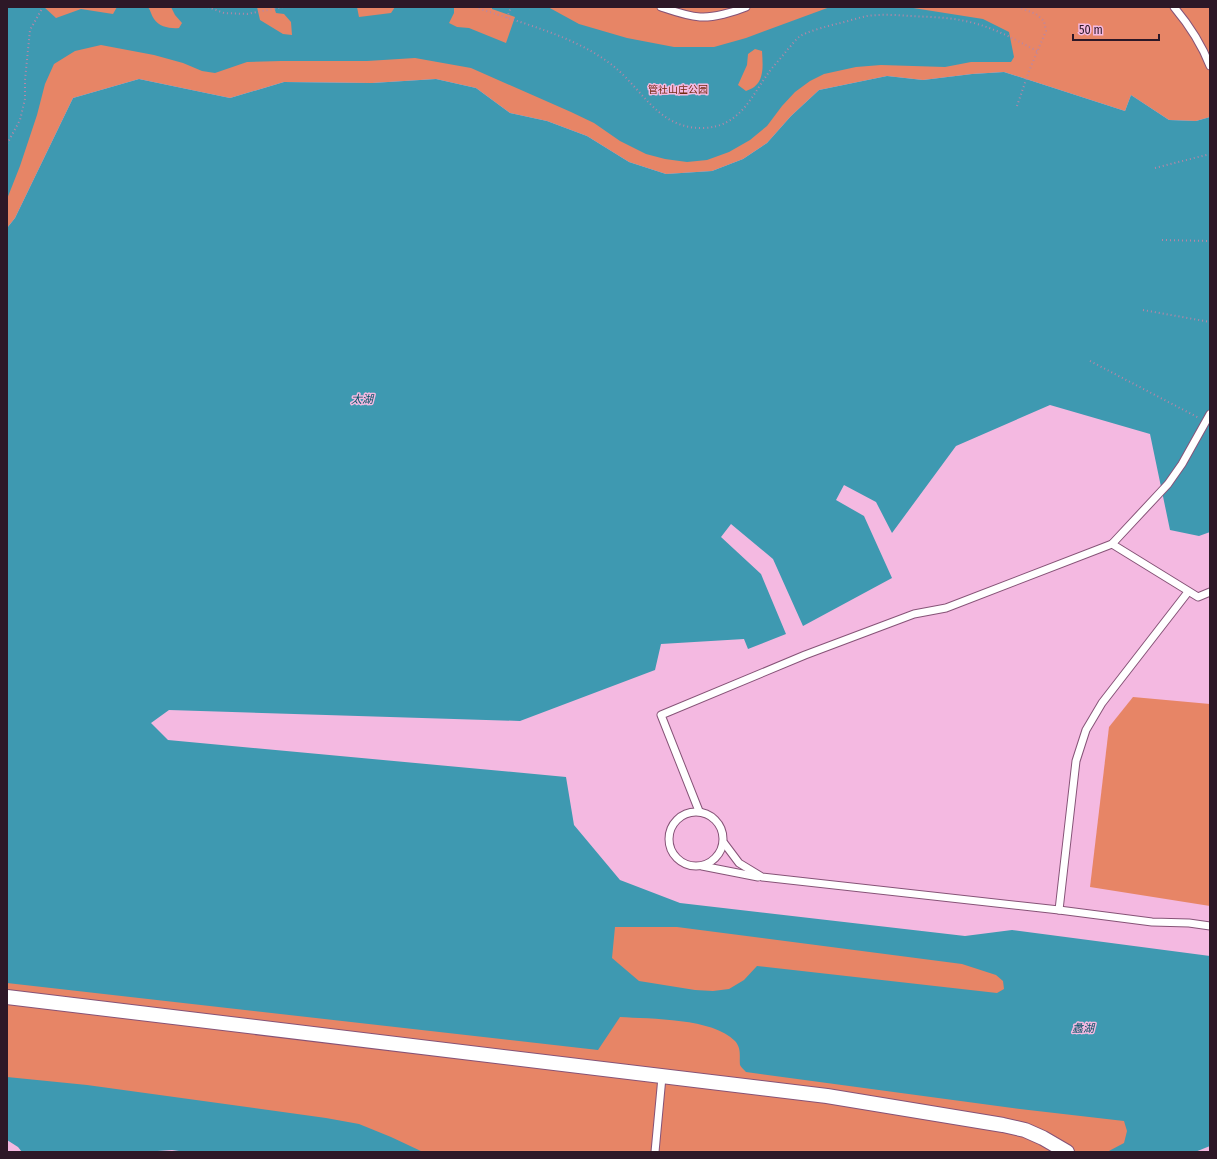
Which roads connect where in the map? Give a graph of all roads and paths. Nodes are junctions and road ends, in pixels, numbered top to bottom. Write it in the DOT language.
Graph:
graph roads {
  1 [pos="43,7"];
  2 [pos="208,7"];
  3 [pos="284,7"];
  4 [pos="475,7"];
  5 [pos="511,7"];
  6 [pos="661,7"];
  7 [pos="746,7"];
  8 [pos="1018,7"];
  9 [pos="1174,7"];
  10 [pos="507,18"];
  11 [pos="1037,51"];
  12 [pos="1210,66"];
  13 [pos="1017,106"];
  14 [pos="7,144"];
  15 [pos="1210,154"];
  16 [pos="1155,168"];
  17 [pos="1162,240"];
  18 [pos="1210,241"];
  19 [pos="1143,310"];
  20 [pos="1210,322"];
  21 [pos="1090,361"];
  22 [pos="1210,414"];
  23 [pos="1206,422"];
  24 [pos="1112,544"];
  25 [pos="1188,592"];
  26 [pos="1210,592"];
  27 [pos="699,811"];
  28 [pos="724,843"];
  29 [pos="700,866"];
  30 [pos="762,878"];
  31 [pos="1059,910"];
  32 [pos="1210,926"];
  33 [pos="7,997"];
  34 [pos="662,1076"];
  35 [pos="655,1152"];
  36 [pos="1067,1152"];
  1 -- 14 [label="path"];
  2 -- 3 [label="path"];
  4 -- 10 [label="path"];
  5 -- 10 [label="path"];
  6 -- 7 [label="lane"];
  8 -- 11 [label="path"];
  9 -- 12 [label="lane"];
  10 -- 11 [label="path"];
  11 -- 13 [label="path"];
  15 -- 16 [label="path"];
  17 -- 18 [label="path"];
  19 -- 20 [label="path"];
  21 -- 23 [label="path"];
  22 -- 23 [label="lane"];
  23 -- 24 [label="lane"];
  24 -- 25 [label="lane"];
  24 -- 27 [label="lane"];
  25 -- 26 [label="lane"];
  25 -- 31 [label="lane"];
  27 -- 28 [label="lane"];
  27 -- 29 [label="lane"];
  28 -- 29 [label="lane"];
  28 -- 30 [label="lane"];
  29 -- 30 [label="lane"];
  30 -- 31 [label="lane"];
  31 -- 32 [label="lane"];
  33 -- 34 [label="street"];
  34 -- 35 [label="lane"];
  34 -- 36 [label="street"];
}
